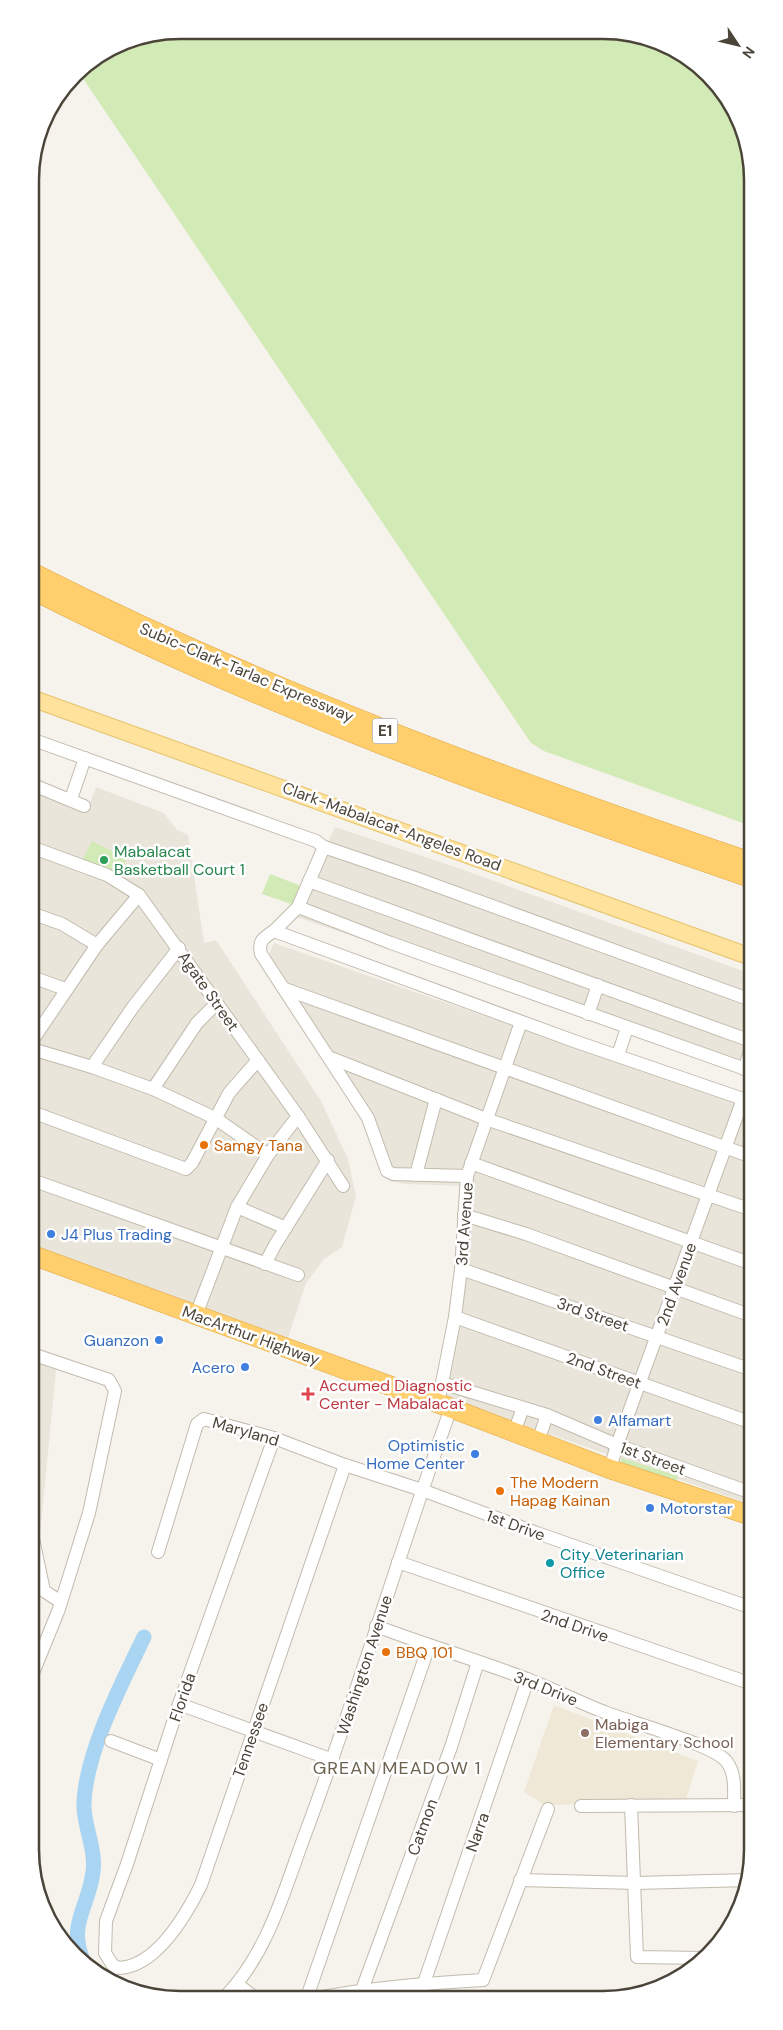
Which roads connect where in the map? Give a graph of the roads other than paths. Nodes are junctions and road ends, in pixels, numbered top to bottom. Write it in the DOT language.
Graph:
graph roads {
  1 [pos="39,576"];
  2 [pos="39,593"];
  3 [pos="39,701"];
  4 [pos="39,742"];
  5 [pos="85,758"];
  6 [pos="39,787"];
  7 [pos="71,799"];
  8 [pos="84,806"];
  9 [pos="324,847"];
  10 [pos="39,850"];
  11 [pos="744,859"];
  12 [pos="744,876"];
  13 [pos="309,881"];
  14 [pos="139,895"];
  15 [pos="298,907"];
  16 [pos="39,916"];
  17 [pos="274,931"];
  18 [pos="97,945"];
  19 [pos="179,948"];
  20 [pos="744,954"];
  21 [pos="39,980"];
  22 [pos="598,985"];
  23 [pos="65,989"];
  24 [pos="285,989"];
  25 [pos="744,997"];
  26 [pos="217,1003"];
  27 [pos="588,1014"];
  28 [pos="521,1022"];
  29 [pos="627,1028"];
  30 [pos="39,1030"];
  31 [pos="744,1038"];
  32 [pos="39,1051"];
  33 [pos="618,1055"];
  34 [pos="331,1058"];
  35 [pos="258,1060"];
  36 [pos="92,1067"];
  37 [pos="505,1067"];
  38 [pos="744,1069"];
  39 [pos="153,1089"];
  40 [pos="436,1099"];
  41 [pos="744,1099"];
  42 [pos="744,1107"];
  43 [pos="39,1115"];
  44 [pos="298,1116"];
  45 [pos="215,1118"];
  46 [pos="486,1120"];
  47 [pos="726,1148"];
  48 [pos="744,1154"];
  49 [pos="268,1155"];
  50 [pos="328,1160"];
  51 [pos="471,1163"];
  52 [pos="416,1175"];
  53 [pos="466,1176"];
  54 [pos="39,1182"];
  55 [pos="344,1186"];
  56 [pos="708,1194"];
  57 [pos="237,1207"];
  58 [pos="744,1207"];
  59 [pos="464,1215"];
  60 [pos="286,1228"];
  61 [pos="692,1243"];
  62 [pos="222,1247"];
  63 [pos="39,1258"];
  64 [pos="744,1261"];
  65 [pos="266,1264"];
  66 [pos="461,1269"];
  67 [pos="298,1275"];
  68 [pos="674,1289"];
  69 [pos="744,1313"];
  70 [pos="196,1315"];
  71 [pos="455,1317"];
  72 [pos="658,1336"];
  73 [pos="39,1356"];
  74 [pos="744,1367"];
  75 [pos="442,1383"];
  76 [pos="640,1383"];
  77 [pos="445,1406"];
  78 [pos="523,1408"];
  79 [pos="547,1415"];
  80 [pos="744,1420"];
  81 [pos="514,1432"];
  82 [pos="274,1438"];
  83 [pos="538,1441"];
  84 [pos="617,1445"];
  85 [pos="345,1465"];
  86 [pos="683,1468"];
  87 [pos="610,1469"];
  88 [pos="723,1483"];
  89 [pos="422,1490"];
  90 [pos="744,1490"];
  91 [pos="676,1491"];
  92 [pos="716,1504"];
  93 [pos="744,1513"];
  94 [pos="158,1552"];
  95 [pos="398,1562"];
  96 [pos="39,1567"];
  97 [pos="61,1602"];
  98 [pos="744,1605"];
  99 [pos="376,1626"];
  100 [pos="428,1646"];
  101 [pos="39,1658"];
  102 [pos="478,1662"];
  103 [pos="528,1679"];
  104 [pos="744,1681"];
  105 [pos="179,1704"];
  106 [pos="252,1732"];
  107 [pos="110,1742"];
  108 [pos="161,1760"];
  109 [pos="333,1760"];
  110 [pos="632,1805"];
  111 [pos="744,1805"];
  112 [pos="581,1806"];
  113 [pos="734,1806"];
  114 [pos="548,1809"];
  115 [pos="520,1880"];
  116 [pos="741,1880"];
  117 [pos="636,1883"];
  118 [pos="694,1958"];
  119 [pos="108,1959"];
  120 [pos="424,1983"];
  121 [pos="237,1984"];
  122 [pos="362,1990"];
  123 [pos="230,1991"];
  124 [pos="246,1991"];
  125 [pos="309,1991"];
  126 [pos="356,1991"];
  1 -- 11 [label="highway, Subic-Clark-Tarlac Expressway / E1"];
  2 -- 12 [label="highway, Subic-Clark-Tarlac Expressway / E1"];
  3 -- 20 [label="main road, Clark-Mabalacat-Angeles Road"];
  4 -- 5 [label="street"];
  5 -- 7 [label="street"];
  5 -- 9 [label="street"];
  6 -- 7 [label="street"];
  7 -- 8 [label="street"];
  9 -- 13 [label="street"];
  9 -- 25 [label="street"];
  10 -- 14 [label="street, Agate Street"];
  13 -- 15 [label="street"];
  13 -- 22 [label="street"];
  14 -- 18 [label="street"];
  14 -- 19 [label="street, Agate Street"];
  15 -- 17 [label="street"];
  15 -- 27 [label="street"];
  16 -- 18 [label="street"];
  17 -- 24 [label="street"];
  17 -- 28 [label="street"];
  18 -- 23 [label="street"];
  19 -- 26 [label="street, Agate Street"];
  19 -- 36 [label="street"];
  21 -- 23 [label="street"];
  22 -- 27 [label="street"];
  22 -- 31 [label="street"];
  23 -- 30 [label="street"];
  24 -- 34 [label="street"];
  24 -- 37 [label="street"];
  26 -- 35 [label="street, Agate Street"];
  26 -- 39 [label="street"];
  27 -- 29 [label="street"];
  28 -- 33 [label="street"];
  28 -- 37 [label="street, 3rd Avenue"];
  29 -- 33 [label="street"];
  29 -- 38 [label="street"];
  32 -- 36 [label="street"];
  33 -- 41 [label="street"];
  34 -- 40 [label="street"];
  34 -- 52 [label="street"];
  35 -- 44 [label="street, Agate Street"];
  35 -- 45 [label="street"];
  36 -- 39 [label="street"];
  37 -- 46 [label="street, 3rd Avenue"];
  37 -- 47 [label="street"];
  39 -- 45 [label="street"];
  40 -- 46 [label="street"];
  40 -- 52 [label="street"];
  42 -- 47 [label="street, 2nd Avenue"];
  43 -- 45 [label="street"];
  44 -- 49 [label="street"];
  44 -- 50 [label="street, Agate Street"];
  45 -- 49 [label="street"];
  46 -- 51 [label="street, 3rd Avenue"];
  46 -- 56 [label="street"];
  47 -- 48 [label="street"];
  47 -- 56 [label="street, 2nd Avenue"];
  49 -- 57 [label="street"];
  50 -- 55 [label="street, Agate Street"];
  50 -- 60 [label="street"];
  51 -- 53 [label="street, 3rd Avenue"];
  51 -- 61 [label="street"];
  52 -- 53 [label="street"];
  53 -- 59 [label="street, 3rd Avenue"];
  54 -- 62 [label="street"];
  56 -- 58 [label="street"];
  56 -- 61 [label="street, 2nd Avenue"];
  57 -- 60 [label="street"];
  57 -- 62 [label="street"];
  59 -- 66 [label="street, 3rd Avenue"];
  59 -- 68 [label="street"];
  60 -- 65 [label="street"];
  61 -- 64 [label="street"];
  61 -- 68 [label="street, 2nd Avenue"];
  62 -- 65 [label="street"];
  62 -- 70 [label="street"];
  63 -- 70 [label="highway, MacArthur Highway"];
  65 -- 67 [label="street"];
  66 -- 71 [label="street, 3rd Avenue"];
  66 -- 72 [label="street, 3rd Street"];
  68 -- 69 [label="street"];
  68 -- 72 [label="street, 2nd Avenue"];
  70 -- 77 [label="highway, MacArthur Highway"];
  71 -- 75 [label="street, 3rd Avenue"];
  71 -- 76 [label="street, 2nd Street"];
  72 -- 74 [label="street, 3rd Street"];
  72 -- 76 [label="street, 2nd Avenue"];
  73 -- 97 [label="street"];
  75 -- 77 [label="street, 3rd Avenue"];
  75 -- 78 [label="street, 1st Street"];
  76 -- 80 [label="street, 2nd Street"];
  76 -- 84 [label="street, 2nd Avenue"];
  77 -- 81 [label="highway, MacArthur Highway"];
  77 -- 89 [label="street, Washington Avenue"];
  78 -- 79 [label="street, 1st Street"];
  78 -- 81 [label="street"];
  79 -- 83 [label="street"];
  79 -- 84 [label="street, 1st Street"];
  81 -- 83 [label="highway, MacArthur Highway"];
  82 -- 85 [label="street, Maryland"];
  82 -- 94 [label="street, Maryland"];
  82 -- 105 [label="street, Florida"];
  83 -- 87 [label="highway, MacArthur Highway"];
  84 -- 86 [label="street, 1st Street"];
  84 -- 87 [label="street, 2nd Avenue"];
  85 -- 89 [label="street, Maryland"];
  85 -- 106 [label="street, Tennessee"];
  86 -- 88 [label="street, 1st Street"];
  86 -- 91 [label="street"];
  87 -- 91 [label="highway, MacArthur Highway"];
  88 -- 90 [label="street, 1st Street"];
  88 -- 92 [label="street"];
  89 -- 95 [label="street, Washington Avenue"];
  89 -- 98 [label="street, 1st Drive"];
  91 -- 92 [label="highway, MacArthur Highway"];
  92 -- 93 [label="highway, MacArthur Highway"];
  95 -- 99 [label="street, Washington Avenue"];
  95 -- 104 [label="street, 2nd Drive"];
  96 -- 97 [label="street"];
  97 -- 101 [label="street"];
  99 -- 100 [label="street, 3rd Drive"];
  99 -- 109 [label="street, Washington Avenue"];
  100 -- 102 [label="street, 3rd Drive"];
  100 -- 125 [label="street"];
  102 -- 103 [label="street, 3rd Drive"];
  102 -- 122 [label="street, Catmon"];
  103 -- 113 [label="street, 3rd Drive"];
  103 -- 120 [label="street, Narra"];
  105 -- 106 [label="street"];
  105 -- 108 [label="street, Florida"];
  106 -- 109 [label="street"];
  106 -- 119 [label="street, Tennessee"];
  107 -- 108 [label="street"];
  108 -- 119 [label="street, Florida"];
  109 -- 121 [label="street, Washington Avenue"];
  110 -- 112 [label="street"];
  110 -- 113 [label="street"];
  110 -- 117 [label="street"];
  111 -- 113 [label="street"];
  114 -- 115 [label="street"];
  115 -- 117 [label="street"];
  115 -- 120 [label="street"];
  116 -- 117 [label="street"];
  117 -- 118 [label="street"];
  120 -- 122 [label="street"];
  121 -- 123 [label="street, Washington Avenue"];
  121 -- 124 [label="street"];
  122 -- 126 [label="street"];
}
